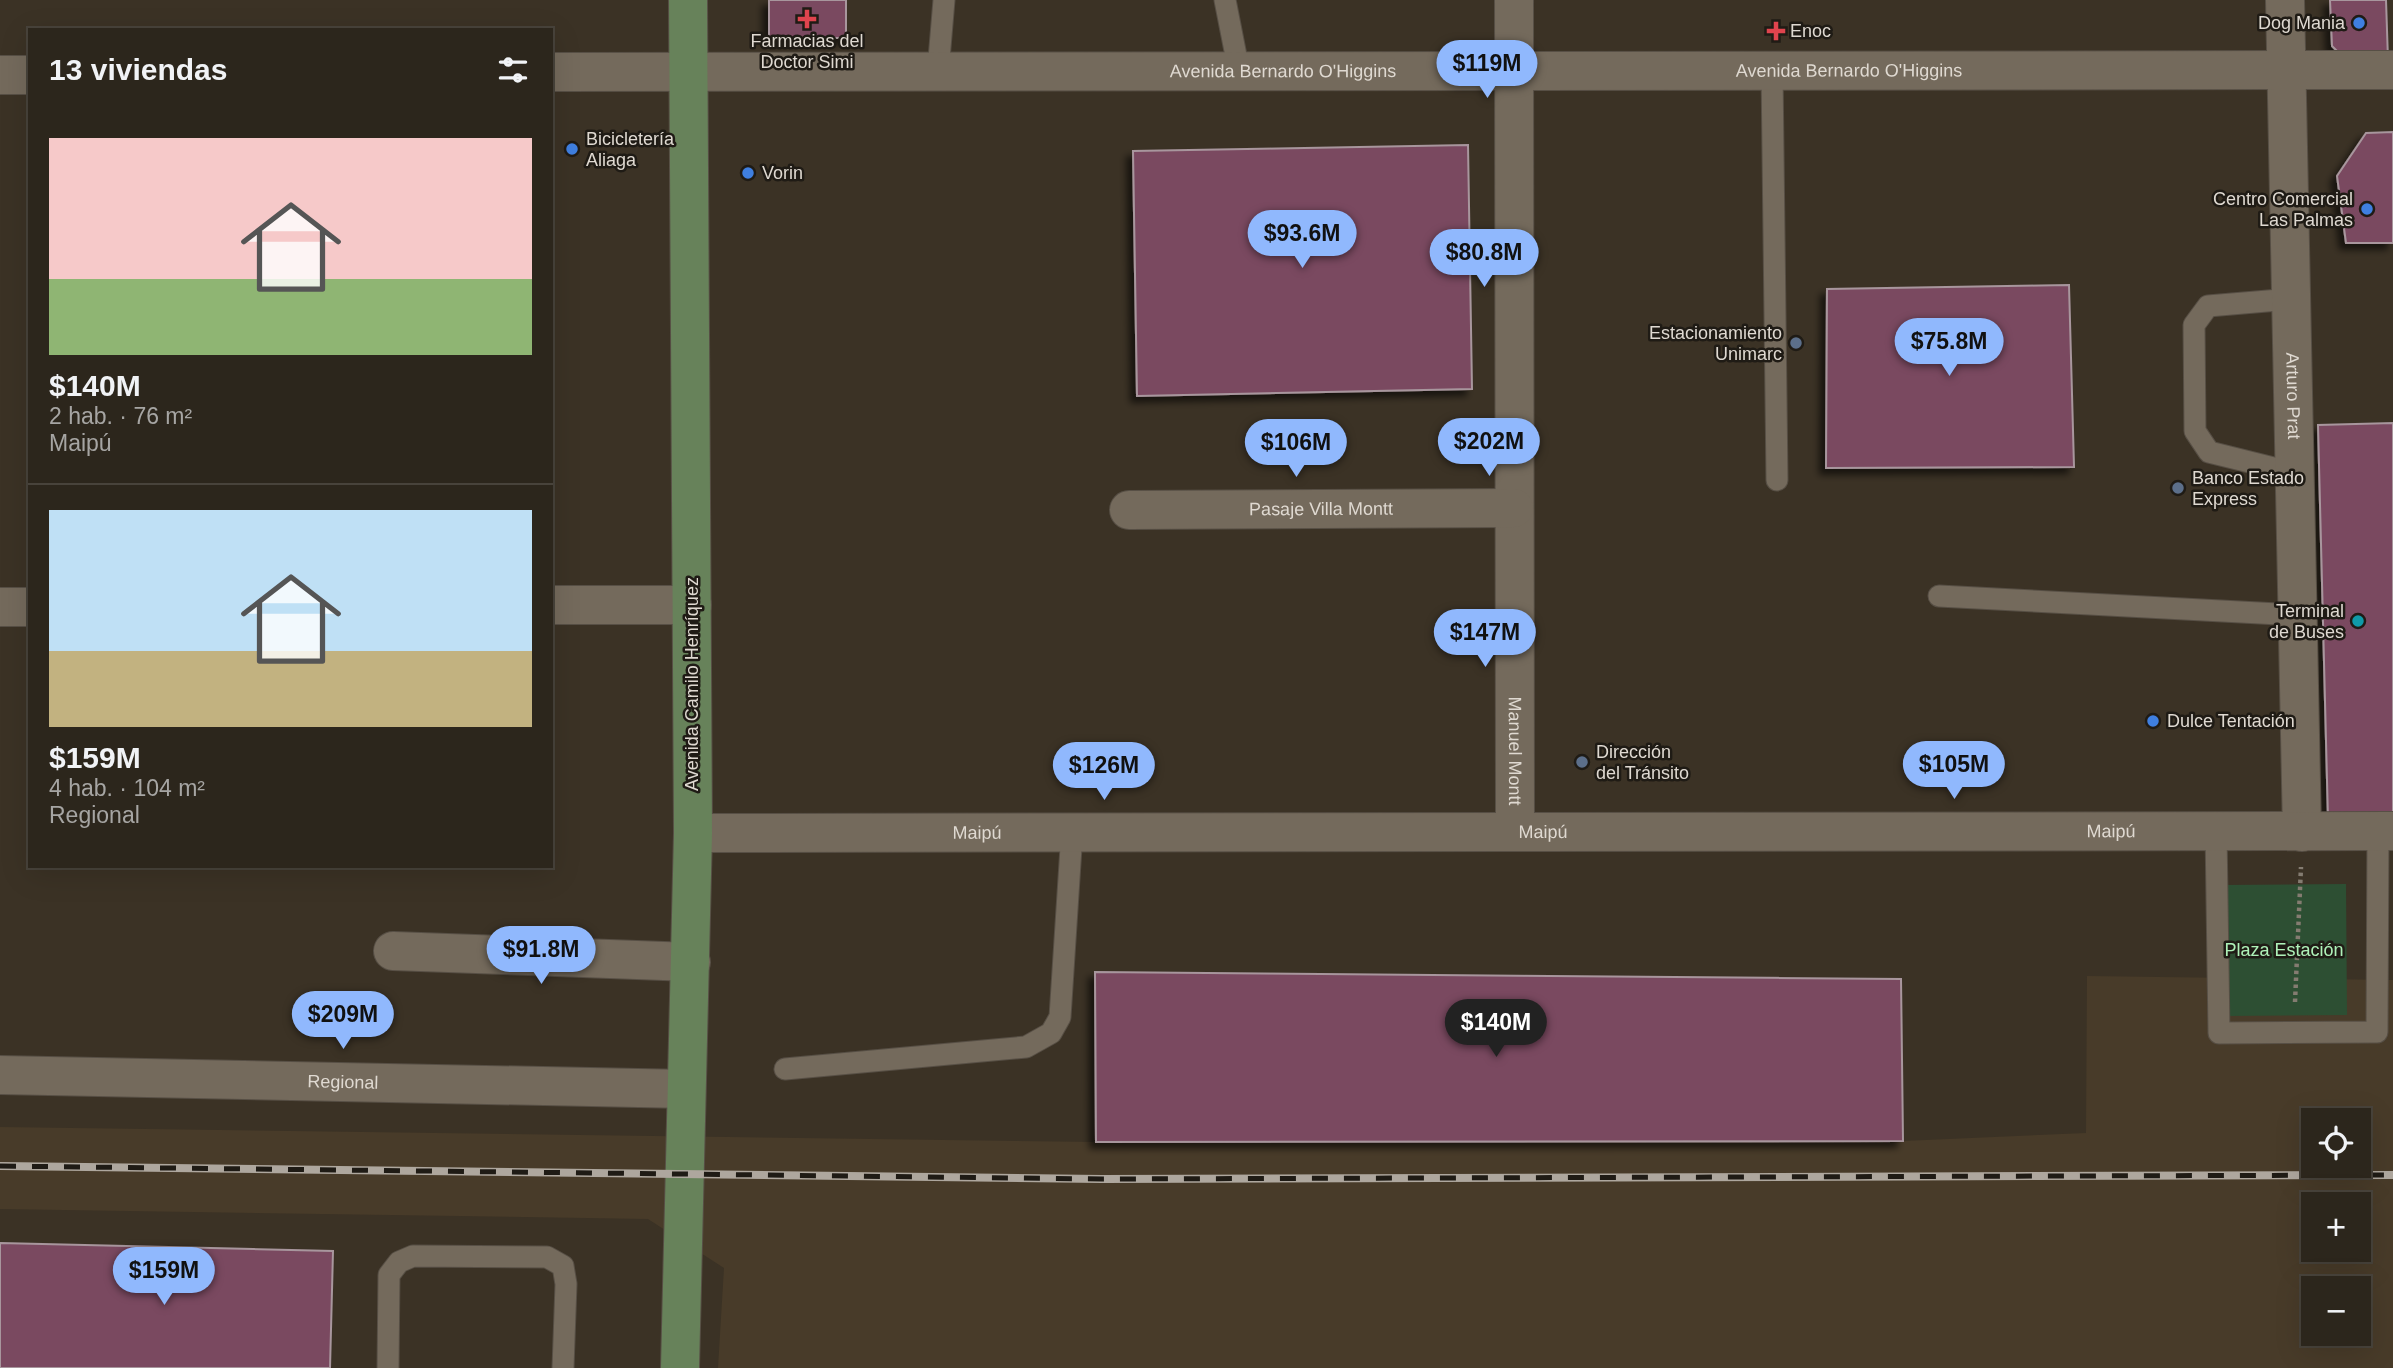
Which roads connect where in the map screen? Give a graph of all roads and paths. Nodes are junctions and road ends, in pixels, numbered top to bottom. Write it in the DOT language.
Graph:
graph roads {
  1 [pos="688,0"];
  2 [pos="944,0"];
  3 [pos="1224,0"];
  4 [pos="1514,0"];
  5 [pos="2285,0"];
  6 [pos="2287,70"];
  7 [pos="2393,70"];
  8 [pos="688,71"];
  9 [pos="938,71"];
  10 [pos="1239,71"];
  11 [pos="1515,71"];
  12 [pos="1772,71"];
  13 [pos="553,72"];
  14 [pos="0,75"];
  15 [pos="28,75"];
  16 [pos="2291,299"];
  17 [pos="2294,473"];
  18 [pos="1777,480"];
  19 [pos="1514,508"];
  20 [pos="1129,510"];
  21 [pos="1939,596"];
  22 [pos="553,605"];
  23 [pos="692,605"];
  24 [pos="0,607"];
  25 [pos="28,607"];
  26 [pos="2298,615"];
  27 [pos="1515,831"];
  28 [pos="2216,831"];
  29 [pos="2385,831"];
  30 [pos="1072,832"];
  31 [pos="2302,832"];
  32 [pos="693,833"];
  33 [pos="393,951"];
  34 [pos="691,961"];
  35 [pos="2294,1032"];
  36 [pos="785,1069"];
  37 [pos="0,1075"];
  38 [pos="686,1089"];
  39 [pos="387,1368"];
  40 [pos="563,1368"];
  41 [pos="680,1368"];
  1 -- 8 [label="main road, Avenida Camilo Henríquez"];
  2 -- 9 [label="lane"];
  3 -- 10 [label="lane"];
  4 -- 11 [label="street, Manuel Montt"];
  5 -- 6 [label="street, Arturo Prat"];
  6 -- 7 [label="street, Avenida Bernardo O'Higgins"];
  6 -- 12 [label="street, Avenida Bernardo O'Higgins"];
  6 -- 16 [label="street, Arturo Prat"];
  8 -- 9 [label="street, Avenida Bernardo O'Higgins"];
  8 -- 13 [label="street, Avenida Bernardo O'Higgins"];
  8 -- 23 [label="main road, Avenida Camilo Henríquez"];
  9 -- 10 [label="street, Avenida Bernardo O'Higgins"];
  10 -- 11 [label="street, Avenida Bernardo O'Higgins"];
  11 -- 12 [label="street, Avenida Bernardo O'Higgins"];
  11 -- 19 [label="street, Manuel Montt"];
  12 -- 18 [label="lane"];
  14 -- 15 [label="street"];
  16 -- 17 [label="street, Arturo Prat"];
  16 -- 17 [label="lane"];
  17 -- 26 [label="street, Arturo Prat"];
  19 -- 20 [label="street, Pasaje Villa Montt"];
  19 -- 27 [label="street, Manuel Montt"];
  21 -- 26 [label="lane"];
  22 -- 23 [label="street"];
  23 -- 32 [label="main road, Avenida Camilo Henríquez"];
  24 -- 25 [label="street"];
  26 -- 31 [label="street, Arturo Prat"];
  27 -- 28 [label="street, Maipú"];
  27 -- 30 [label="street, Maipú"];
  28 -- 31 [label="street, Maipú"];
  28 -- 35 [label="lane"];
  29 -- 31 [label="street, Maipú"];
  29 -- 35 [label="lane"];
  30 -- 32 [label="street, Maipú"];
  30 -- 36 [label="lane"];
  31 -- 35 [label="path"];
  32 -- 34 [label="main road, Avenida Camilo Henríquez"];
  33 -- 34 [label="street"];
  34 -- 38 [label="main road, Avenida Camilo Henríquez"];
  37 -- 38 [label="street, Regional"];
  38 -- 41 [label="main road, Avenida Camilo Henríquez"];
  39 -- 40 [label="lane"];
}
